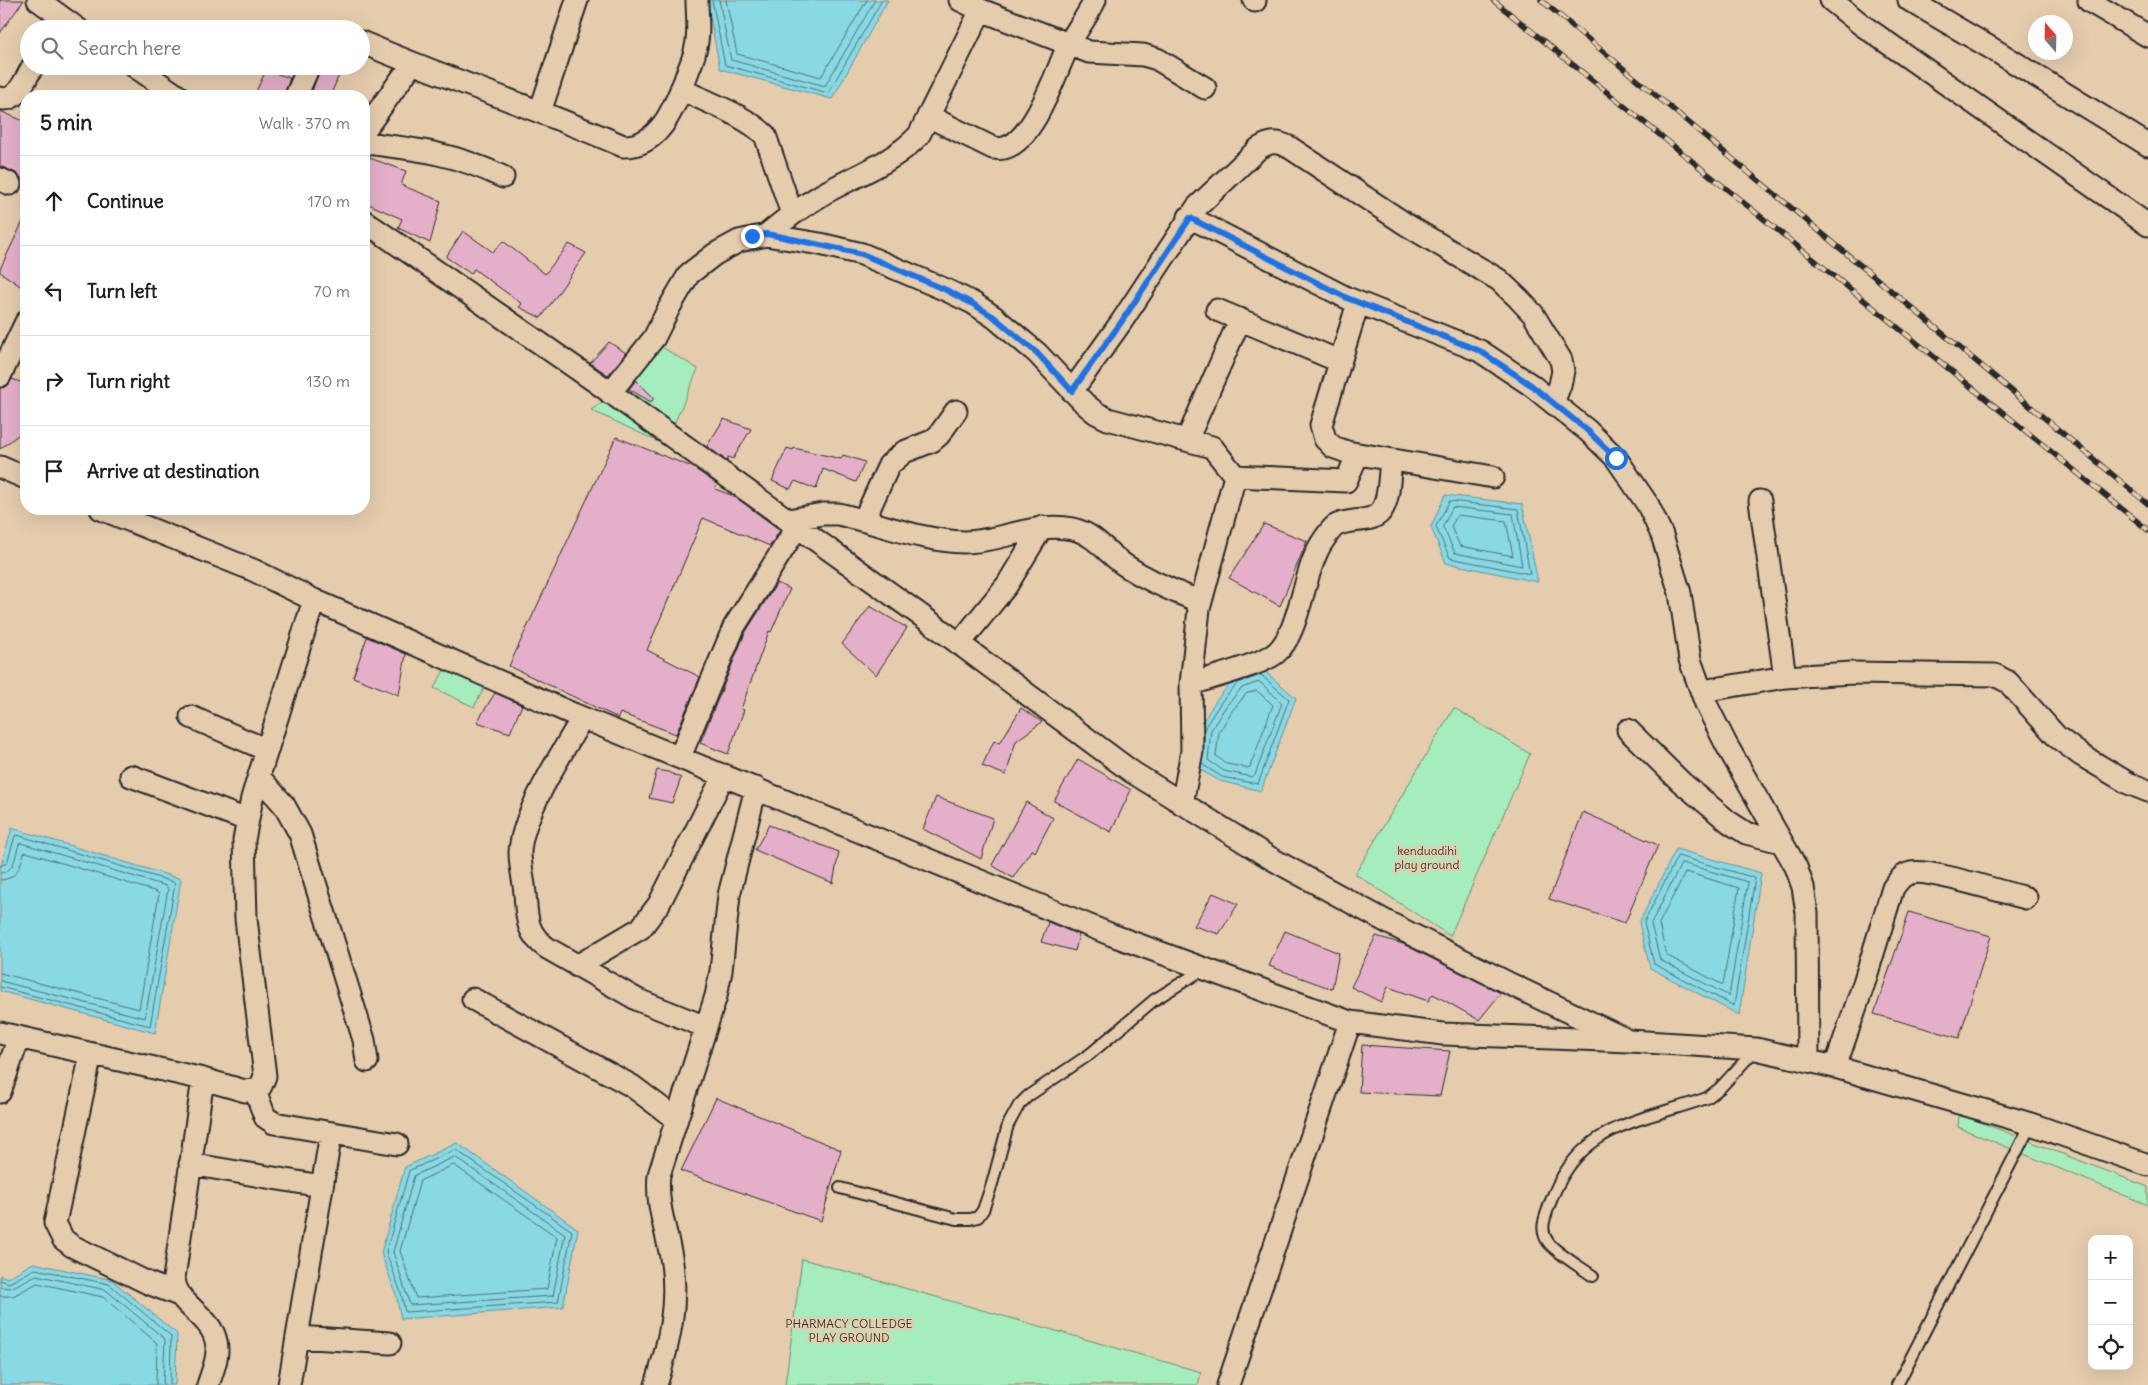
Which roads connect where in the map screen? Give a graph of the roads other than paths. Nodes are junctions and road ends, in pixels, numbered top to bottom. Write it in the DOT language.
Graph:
graph roads {
  1 [pos="38,0"];
  2 [pos="577,0"];
  3 [pos="696,0"];
  4 [pos="960,0"];
  5 [pos="1095,0"];
  6 [pos="1831,0"];
  7 [pos="1908,0"];
  8 [pos="2089,1"];
  9 [pos="980,10"];
  10 [pos="59,20"];
  11 [pos="2148,36"];
  12 [pos="1069,45"];
  13 [pos="370,46"];
  14 [pos="412,64"];
  15 [pos="28,75"];
  16 [pos="147,75"];
  17 [pos="305,75"];
  18 [pos="1205,88"];
  19 [pos="681,89"];
  20 [pos="169,90"];
  21 [pos="299,90"];
  22 [pos="2,99"];
  23 [pos="20,107"];
  24 [pos="540,112"];
  25 [pos="928,116"];
  26 [pos="370,123"];
  27 [pos="370,144"];
  28 [pos="2148,145"];
  29 [pos="503,178"];
  30 [pos="792,214"];
  31 [pos="1190,218"];
  32 [pos="370,225"];
  33 [pos="2148,225"];
  34 [pos="766,234"];
  35 [pos="1358,302"];
  36 [pos="1217,310"];
  37 [pos="1240,320"];
  38 [pos="20,334"];
  39 [pos="1339,360"];
  40 [pos="0,376"];
  41 [pos="1072,391"];
  42 [pos="610,393"];
  43 [pos="1553,403"];
  44 [pos="956,411"];
  45 [pos="1187,440"];
  46 [pos="1358,454"];
  47 [pos="1391,460"];
  48 [pos="0,467"];
  49 [pos="20,475"];
  50 [pos="1235,476"];
  51 [pos="1493,478"];
  52 [pos="1760,501"];
  53 [pos="116,515"];
  54 [pos="864,520"];
  55 [pos="793,523"];
  56 [pos="1042,528"];
  57 [pos="314,600"];
  58 [pos="1199,609"];
  59 [pos="959,644"];
  60 [pos="1784,677"];
  61 [pos="1191,684"];
  62 [pos="1702,691"];
  63 [pos="192,717"];
  64 [pos="582,718"];
  65 [pos="1628,730"];
  66 [pos="267,750"];
  67 [pos="680,757"];
  68 [pos="724,775"];
  69 [pos="131,776"];
  70 [pos="259,778"];
  71 [pos="756,788"];
  72 [pos="2148,791"];
  73 [pos="1182,804"];
  74 [pos="247,820"];
  75 [pos="1781,842"];
  76 [pos="2026,898"];
  77 [pos="578,966"];
  78 [pos="1205,969"];
  79 [pos="473,999"];
  80 [pos="1350,1022"];
  81 [pos="706,1027"];
  82 [pos="9,1035"];
  83 [pos="1630,1041"];
  84 [pos="1756,1049"];
  85 [pos="91,1054"];
  86 [pos="1808,1060"];
  87 [pos="368,1061"];
  88 [pos="1835,1067"];
  89 [pos="203,1079"];
  90 [pos="254,1090"];
  91 [pos="0,1092"];
  92 [pos="676,1119"];
  93 [pos="2031,1124"];
  94 [pos="331,1133"];
  95 [pos="397,1144"];
  96 [pos="190,1164"];
  97 [pos="2148,1165"];
  98 [pos="322,1186"];
  99 [pos="840,1188"];
  100 [pos="1593,1276"];
  101 [pos="179,1295"];
  102 [pos="297,1337"];
  103 [pos="390,1343"];
  104 [pos="208,1385"];
  105 [pos="289,1385"];
  106 [pos="656,1385"];
  107 [pos="1228,1385"];
  108 [pos="1897,1385"];
  1 -- 10 [label="street"];
  2 -- 24 [label="street"];
  3 -- 19 [label="street"];
  4 -- 9 [label="street"];
  5 -- 12 [label="street"];
  6 -- 33 [label="street"];
  7 -- 28 [label="street"];
  8 -- 11 [label="street"];
  9 -- 12 [label="street"];
  9 -- 25 [label="street"];
  12 -- 18 [label="street"];
  12 -- 25 [label="street"];
  13 -- 14 [label="street"];
  14 -- 24 [label="street"];
  14 -- 26 [label="street"];
  15 -- 22 [label="street"];
  16 -- 20 [label="street"];
  17 -- 21 [label="street"];
  19 -- 24 [label="street"];
  19 -- 30 [label="street"];
  22 -- 23 [label="street"];
  25 -- 30 [label="street"];
  27 -- 29 [label="street"];
  30 -- 34 [label="street"];
  31 -- 35 [label="street"];
  31 -- 41 [label="street"];
  31 -- 43 [label="street"];
  32 -- 42 [label="street"];
  34 -- 41 [label="street"];
  34 -- 42 [label="street"];
  35 -- 39 [label="street"];
  35 -- 43 [label="street"];
  36 -- 37 [label="street"];
  37 -- 39 [label="street"];
  37 -- 45 [label="street"];
  38 -- 40 [label="street"];
  39 -- 46 [label="street"];
  41 -- 45 [label="street"];
  42 -- 55 [label="street"];
  43 -- 62 [label="street"];
  44 -- 54 [label="street"];
  45 -- 50 [label="street"];
  46 -- 47 [label="street"];
  46 -- 50 [label="street"];
  47 -- 51 [label="street"];
  47 -- 61 [label="street"];
  48 -- 49 [label="street"];
  50 -- 58 [label="street"];
  52 -- 60 [label="street"];
  53 -- 57 [label="street"];
  54 -- 55 [label="street"];
  54 -- 56 [label="street"];
  55 -- 59 [label="street"];
  55 -- 67 [label="street"];
  56 -- 58 [label="street"];
  56 -- 59 [label="street"];
  57 -- 64 [label="street"];
  57 -- 66 [label="street"];
  58 -- 61 [label="street"];
  59 -- 73 [label="street"];
  60 -- 62 [label="street"];
  60 -- 72 [label="street"];
  61 -- 73 [label="street"];
  62 -- 75 [label="street"];
  63 -- 66 [label="street"];
  64 -- 67 [label="street"];
  64 -- 77 [label="street"];
  65 -- 75 [label="street"];
  66 -- 70 [label="street"];
  67 -- 68 [label="street"];
  68 -- 71 [label="street"];
  68 -- 77 [label="street"];
  69 -- 74 [label="street"];
  70 -- 74 [label="street"];
  70 -- 87 [label="street"];
  71 -- 78 [label="street"];
  71 -- 81 [label="street"];
  73 -- 83 [label="street"];
  74 -- 90 [label="street"];
  75 -- 86 [label="street"];
  76 -- 88 [label="street"];
  77 -- 81 [label="street"];
  78 -- 80 [label="street"];
  78 -- 99 [label="lane"];
  79 -- 92 [label="street"];
  80 -- 83 [label="street"];
  80 -- 107 [label="street"];
  81 -- 92 [label="street"];
  82 -- 85 [label="street"];
  82 -- 91 [label="street"];
  83 -- 84 [label="street"];
  84 -- 86 [label="street"];
  84 -- 100 [label="lane"];
  85 -- 89 [label="street"];
  85 -- 101 [label="street"];
  86 -- 88 [label="street"];
  88 -- 93 [label="street"];
  89 -- 90 [label="street"];
  89 -- 96 [label="street"];
  90 -- 94 [label="street"];
  92 -- 106 [label="street"];
  93 -- 97 [label="street"];
  93 -- 108 [label="lane"];
  94 -- 95 [label="street"];
  94 -- 98 [label="street"];
  96 -- 98 [label="street"];
  96 -- 101 [label="street"];
  98 -- 102 [label="street"];
  101 -- 104 [label="street"];
  102 -- 103 [label="street"];
  102 -- 105 [label="street"];
}
